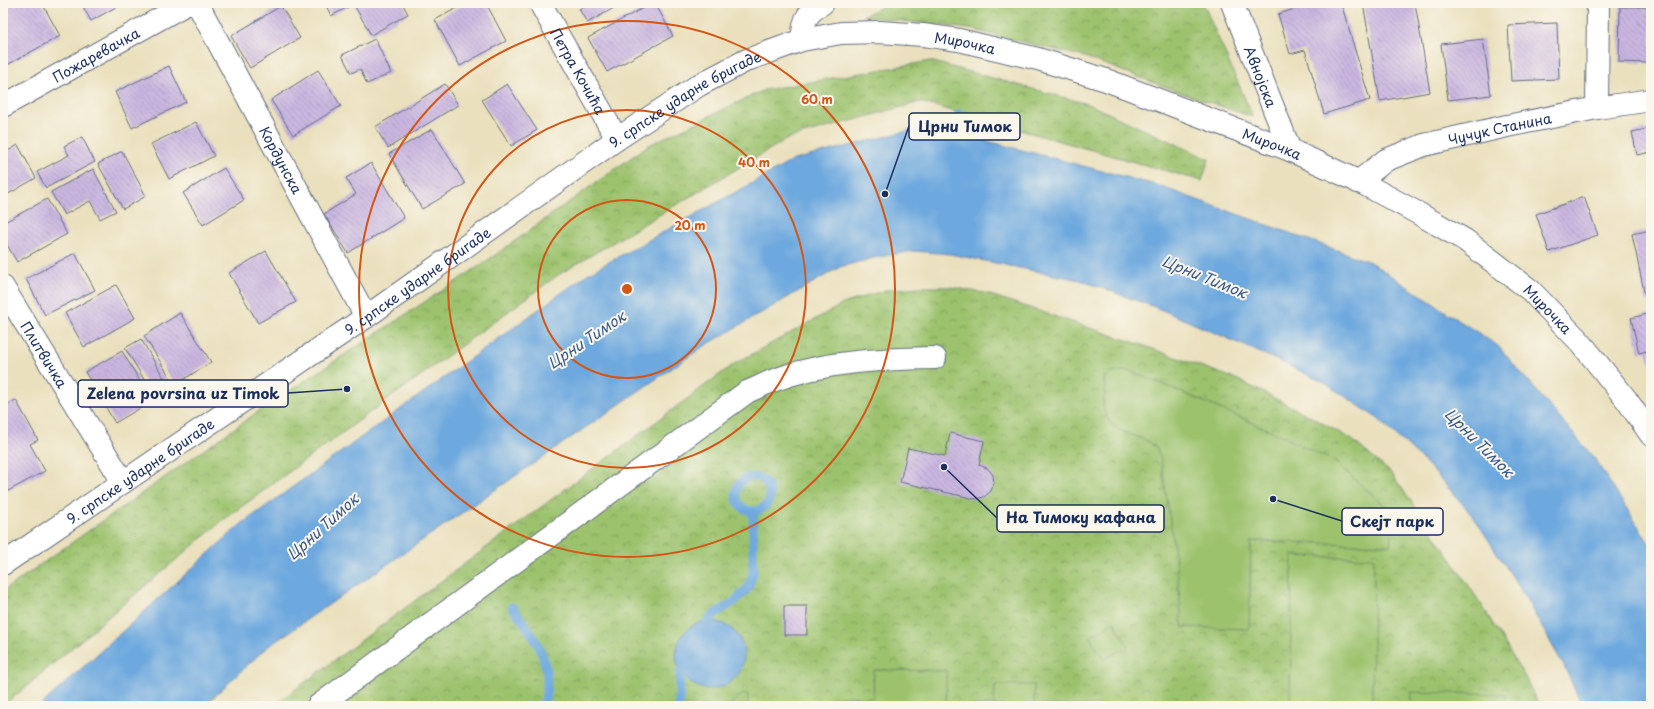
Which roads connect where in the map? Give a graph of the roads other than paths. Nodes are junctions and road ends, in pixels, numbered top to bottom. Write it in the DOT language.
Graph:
graph roads {
  1 [pos="188,3"];
  2 [pos="197,3"];
  3 [pos="540,3"];
  4 [pos="823,3"];
  5 [pos="1232,3"];
  6 [pos="1598,3"];
  7 [pos="802,40"];
  8 [pos="1651,100"];
  9 [pos="3,106"];
  10 [pos="1597,108"];
  11 [pos="617,139"];
  12 [pos="1290,150"];
  13 [pos="1358,182"];
  14 [pos="3,287"];
  15 [pos="366,317"];
  16 [pos="935,358"];
  17 [pos="1651,435"];
  18 [pos="123,482"];
  19 [pos="3,564"];
  20 [pos="318,706"];
  1 -- 9 [label="street, Пожаревачка"];
  2 -- 15 [label="street, Кордунска"];
  3 -- 11 [label="street, Петра Кочића"];
  4 -- 7 [label="street"];
  5 -- 12 [label="street, Авнојска"];
  6 -- 10 [label="street"];
  7 -- 11 [label="street, 9. српске ударне бригаде"];
  7 -- 12 [label="street, Мирочка"];
  8 -- 10 [label="street, Чучук Станина"];
  10 -- 13 [label="street, Чучук Станина"];
  11 -- 15 [label="street, 9. српске ударне бригаде"];
  12 -- 13 [label="street, Мирочка"];
  13 -- 17 [label="street, Мирочка"];
  14 -- 18 [label="street, Плитвичка"];
  15 -- 18 [label="street, 9. српске ударне бригаде"];
  16 -- 20 [label="street"];
  18 -- 19 [label="street, 9. српске ударне бригаде"];
}
